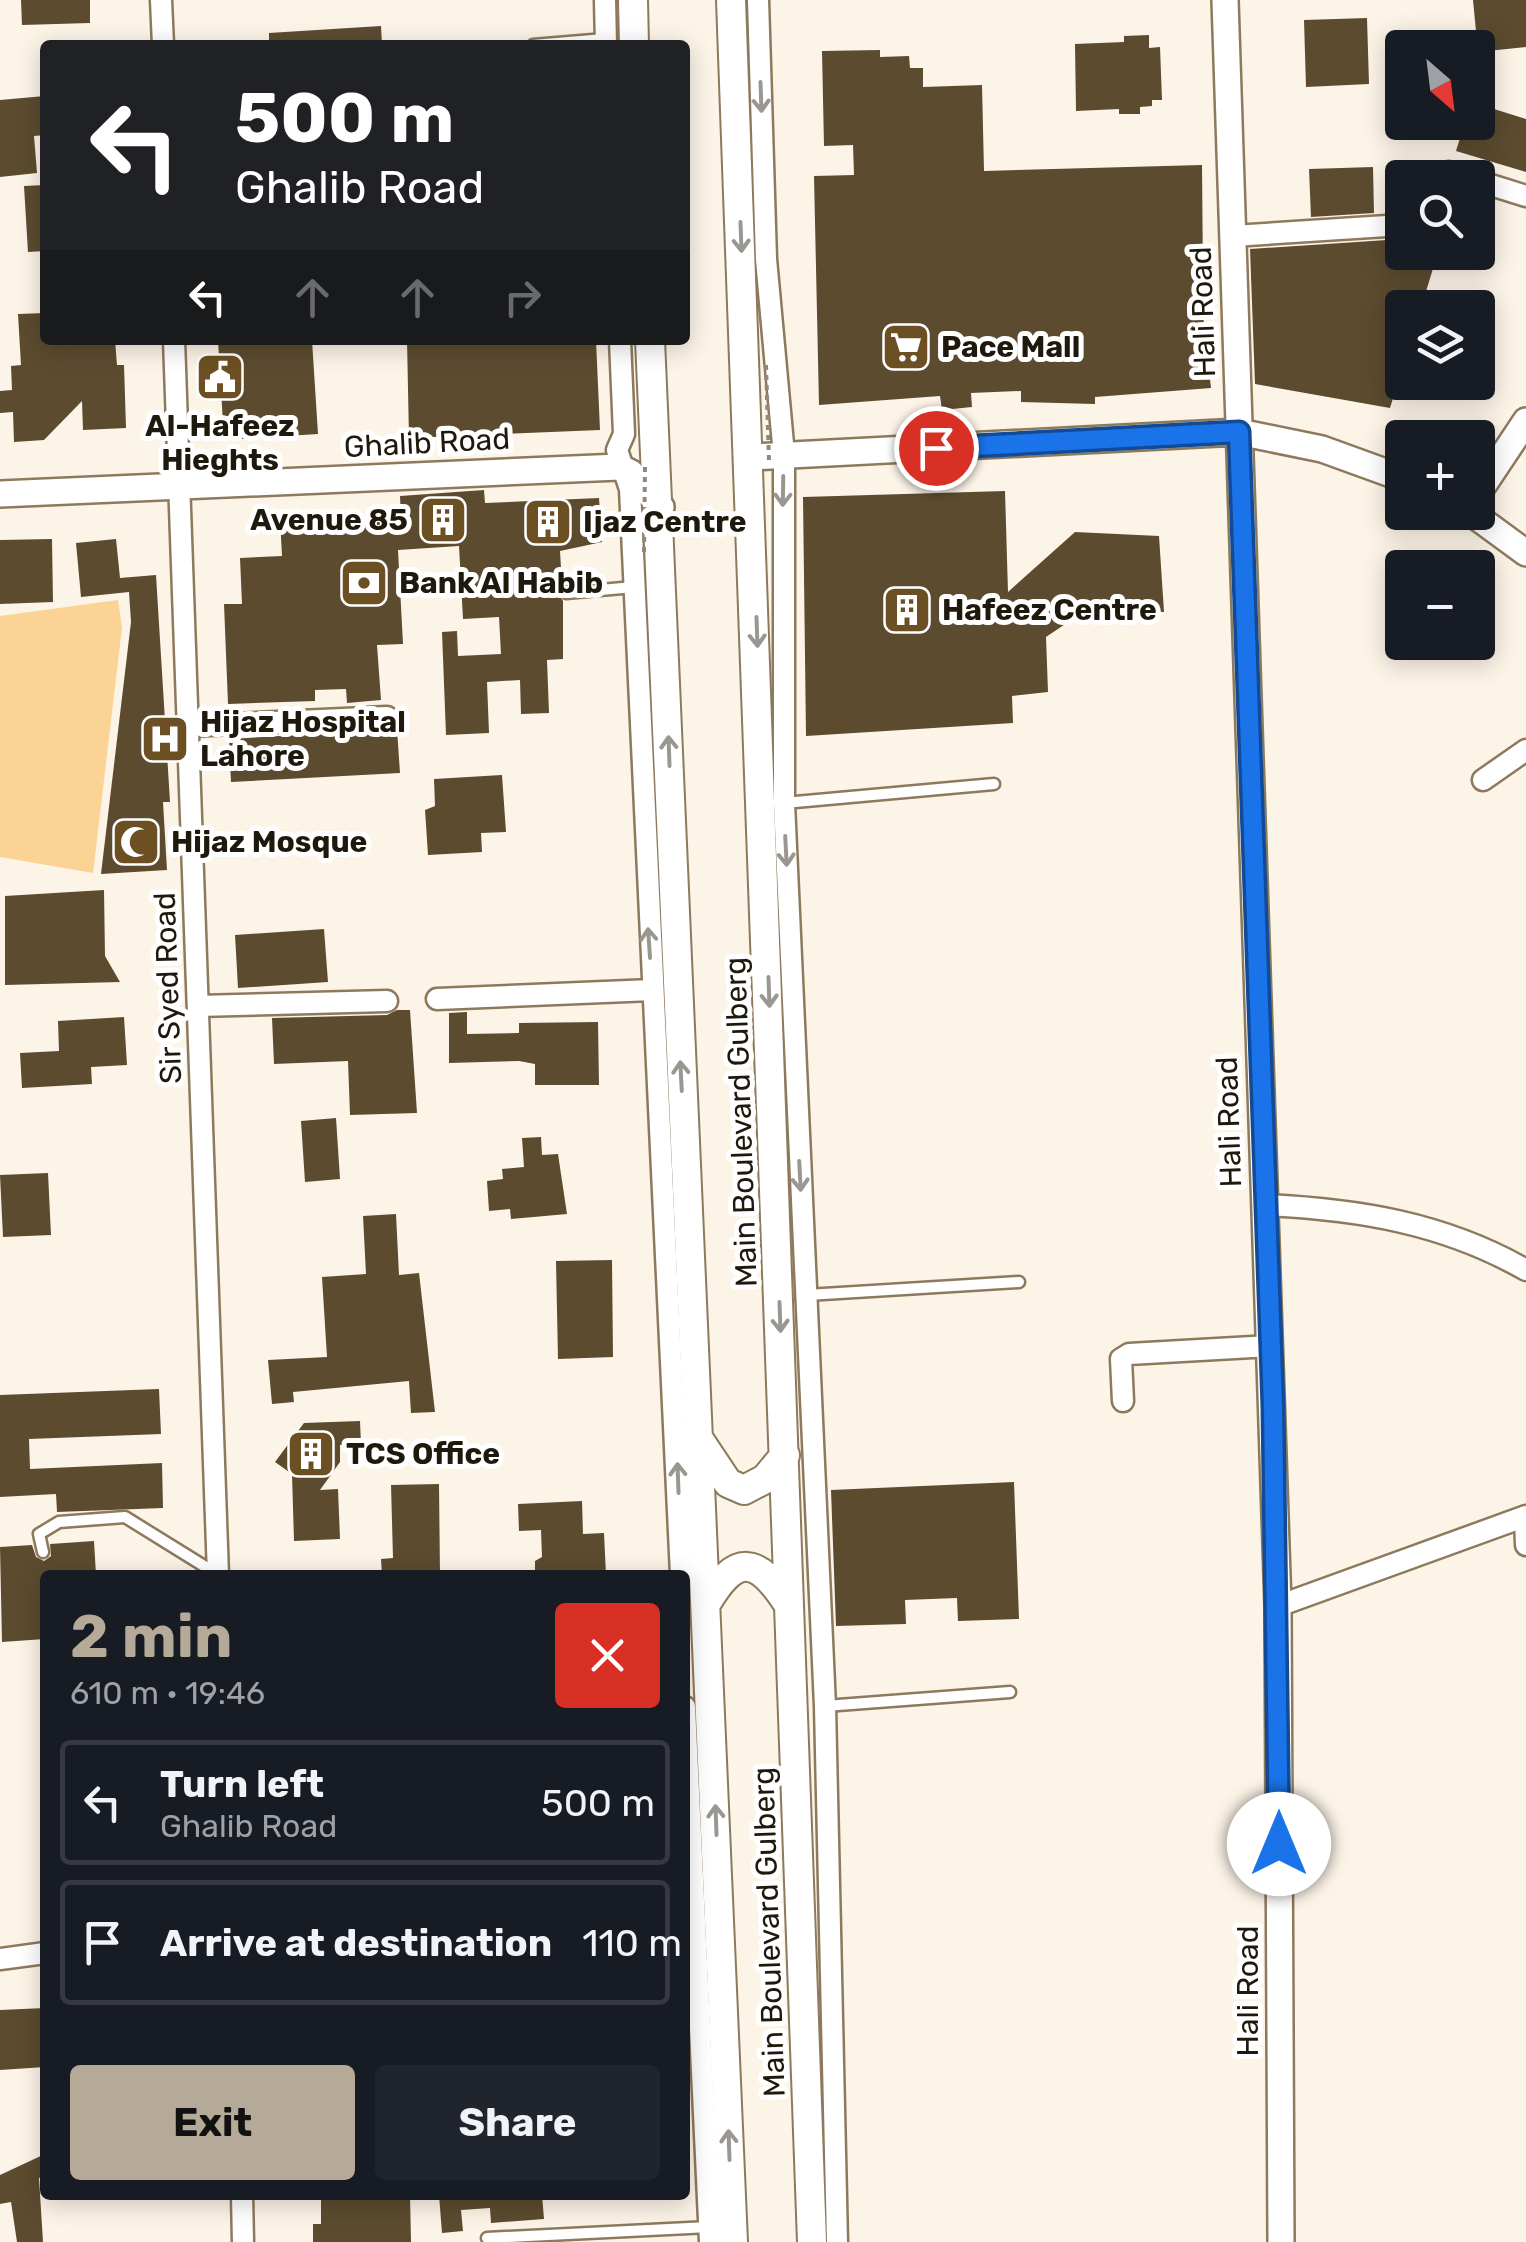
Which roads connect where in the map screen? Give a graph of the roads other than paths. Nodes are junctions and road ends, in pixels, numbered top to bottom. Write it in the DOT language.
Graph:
graph roads {
  1 [pos="161,0"];
  2 [pos="605,0"];
  3 [pos="633,0"];
  4 [pos="731,0"];
  5 [pos="758,0"];
  6 [pos="1225,0"];
  7 [pos="163,40"];
  8 [pos="606,40"];
  9 [pos="634,40"];
  10 [pos="1495,186"];
  11 [pos="1526,196"];
  12 [pos="1385,226"];
  13 [pos="1234,236"];
  14 [pos="174,345"];
  15 [pos="620,345"];
  16 [pos="650,345"];
  17 [pos="1526,422"];
  18 [pos="1239,432"];
  19 [pos="768,458"];
  20 [pos="627,461"];
  21 [pos="1495,468"];
  22 [pos="1385,472"];
  23 [pos="0,476"];
  24 [pos="179,478"];
  25 [pos="0,494"];
  26 [pos="660,507"];
  27 [pos="1495,530"];
  28 [pos="1526,553"];
  29 [pos="634,586"];
  30 [pos="566,593"];
  31 [pos="387,717"];
  32 [pos="189,726"];
  33 [pos="1526,750"];
  34 [pos="1483,780"];
  35 [pos="994,784"];
  36 [pos="784,803"];
  37 [pos="652,990"];
  38 [pos="437,999"];
  39 [pos="386,1002"];
  40 [pos="198,1006"];
  41 [pos="1264,1205"];
  42 [pos="1526,1270"];
  43 [pos="1019,1282"];
  44 [pos="806,1295"];
  45 [pos="1270,1346"];
  46 [pos="1123,1402"];
  47 [pos="698,1438"];
  48 [pos="785,1455"];
  49 [pos="1526,1517"];
  50 [pos="1526,1545"];
  51 [pos="42,1552"];
  52 [pos="210,1570"];
  53 [pos="218,1570"];
  54 [pos="681,1570"];
  55 [pos="706,1604"];
  56 [pos="1278,1606"];
  57 [pos="790,1608"];
  58 [pos="1010,1692"];
  59 [pos="825,1706"];
  60 [pos="690,1944"];
  61 [pos="40,1953"];
  62 [pos="0,1959"];
  63 [pos="242,2200"];
  64 [pos="718,2237"];
  65 [pos="488,2238"];
  66 [pos="243,2242"];
  67 [pos="812,2242"];
  68 [pos="837,2242"];
  69 [pos="1281,2242"];
  1 -- 7 [label="street"];
  2 -- 8 [label="street"];
  3 -- 9 [label="main road"];
  4 -- 19 [label="main road, Main Boulevard Gulberg, one-way"];
  5 -- 19 [label="street, one-way"];
  6 -- 13 [label="street, Hali Road"];
  10 -- 11 [label="street"];
  12 -- 13 [label="street"];
  13 -- 18 [label="street, Hali Road"];
  14 -- 24 [label="street, Sir Syed Road"];
  15 -- 20 [label="street"];
  16 -- 26 [label="main road, Main Boulevard Gulberg"];
  17 -- 21 [label="street"];
  18 -- 19 [label="street"];
  18 -- 22 [label="street"];
  18 -- 41 [label="street, Hali Road"];
  19 -- 36 [label="street, one-way"];
  19 -- 48 [label="main road, Main Boulevard Gulberg, one-way"];
  20 -- 24 [label="street, Ghalib Road"];
  20 -- 26 [label="street"];
  20 -- 29 [label="street"];
  23 -- 24 [label="street, Ghalib Road"];
  24 -- 25 [label="street, Ghalib Road"];
  24 -- 32 [label="street, Sir Syed Road"];
  47 -- 26 [label="main road, Main Boulevard Gulberg, one-way"];
  27 -- 28 [label="street"];
  29 -- 30 [label="lane"];
  37 -- 29 [label="street, one-way"];
  31 -- 32 [label="street"];
  32 -- 40 [label="street, Sir Syed Road"];
  33 -- 34 [label="street"];
  35 -- 36 [label="lane"];
  36 -- 44 [label="street, one-way"];
  37 -- 38 [label="street"];
  54 -- 37 [label="street, one-way"];
  39 -- 40 [label="street"];
  40 -- 53 [label="street, Sir Syed Road"];
  41 -- 42 [label="street"];
  41 -- 45 [label="street, Hali Road"];
  43 -- 44 [label="lane"];
  44 -- 59 [label="street"];
  45 -- 46 [label="street"];
  45 -- 56 [label="street, Hali Road"];
  47 -- 48 [label="main road"];
  47 -- 55 [label="main road, Main Boulevard Gulberg"];
  48 -- 57 [label="main road, Main Boulevard Gulberg"];
  49 -- 50 [label="street"];
  49 -- 56 [label="street"];
  51 -- 52 [label="lane"];
  55 -- 57 [label="main road"];
  64 -- 55 [label="main road, Main Boulevard Gulberg, one-way"];
  56 -- 69 [label="street, Hali Road"];
  57 -- 67 [label="main road, Main Boulevard Gulberg"];
  58 -- 59 [label="lane"];
  59 -- 68 [label="street"];
  60 -- 64 [label="street"];
  61 -- 62 [label="street"];
  63 -- 66 [label="street"];
  64 -- 65 [label="lane"];
}
